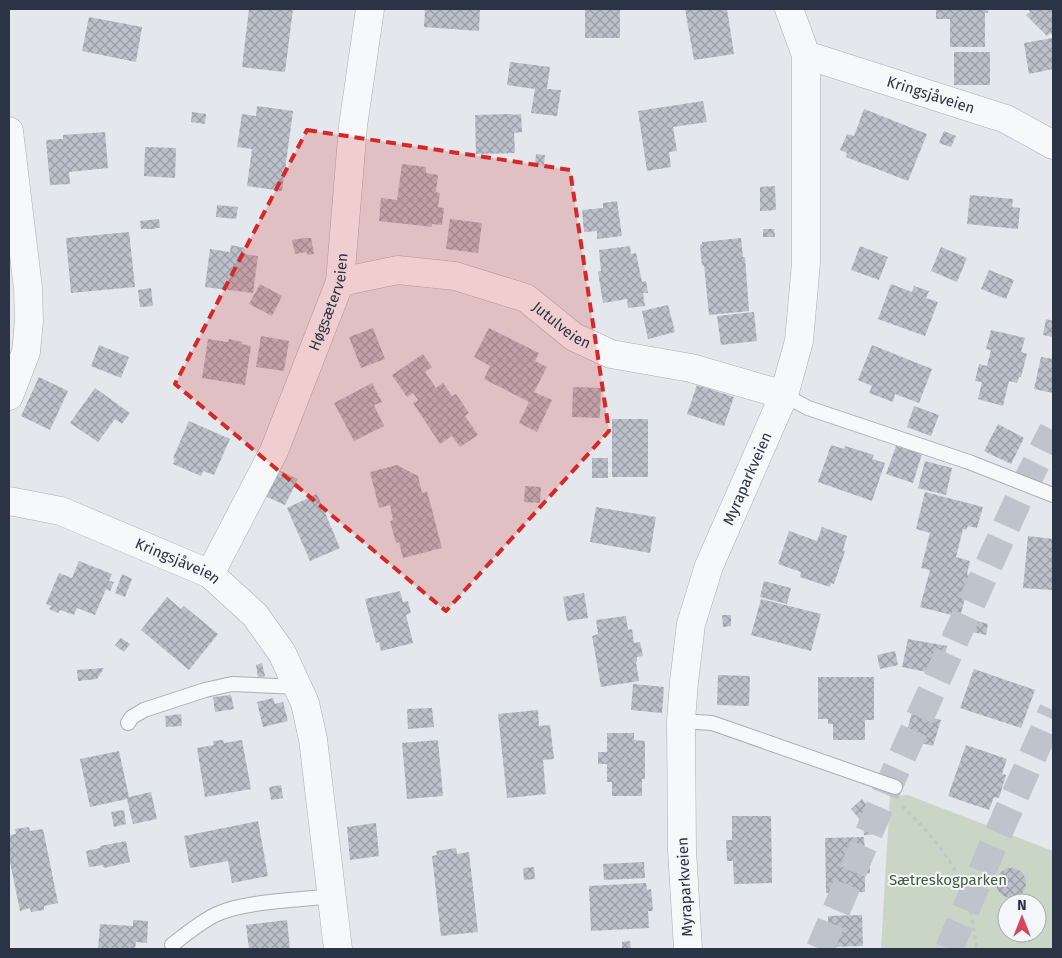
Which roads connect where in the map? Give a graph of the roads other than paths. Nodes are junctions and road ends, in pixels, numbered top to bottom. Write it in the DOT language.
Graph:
graph roads {
  1 [pos="370,9"];
  2 [pos="789,9"];
  3 [pos="806,55"];
  4 [pos="9,131"];
  5 [pos="1053,145"];
  6 [pos="340,282"];
  7 [pos="9,396"];
  8 [pos="784,396"];
  9 [pos="1053,495"];
  10 [pos="9,501"];
  11 [pos="210,574"];
  12 [pos="297,687"];
  13 [pos="681,722"];
  14 [pos="128,723"];
  15 [pos="895,787"];
  16 [pos="332,896"];
  17 [pos="172,945"];
  18 [pos="338,949"];
  19 [pos="688,949"];
  1 -- 6 [label="street, Høgsæterveien"];
  2 -- 3 [label="street, Myraparkveien"];
  3 -- 5 [label="street, Kringsjåveien"];
  3 -- 8 [label="street, Myraparkveien"];
  4 -- 7 [label="street"];
  6 -- 8 [label="street, Jutulveien"];
  6 -- 11 [label="street, Høgsæterveien"];
  8 -- 9 [label="lane"];
  8 -- 13 [label="street, Myraparkveien"];
  10 -- 11 [label="street, Kringsjåveien"];
  11 -- 12 [label="street, Kringsjåveien"];
  12 -- 14 [label="lane"];
  12 -- 16 [label="street, Kringsjåveien"];
  13 -- 15 [label="lane"];
  13 -- 19 [label="street, Myraparkveien"];
  16 -- 17 [label="lane"];
  16 -- 18 [label="street, Kringsjåveien"];
}
